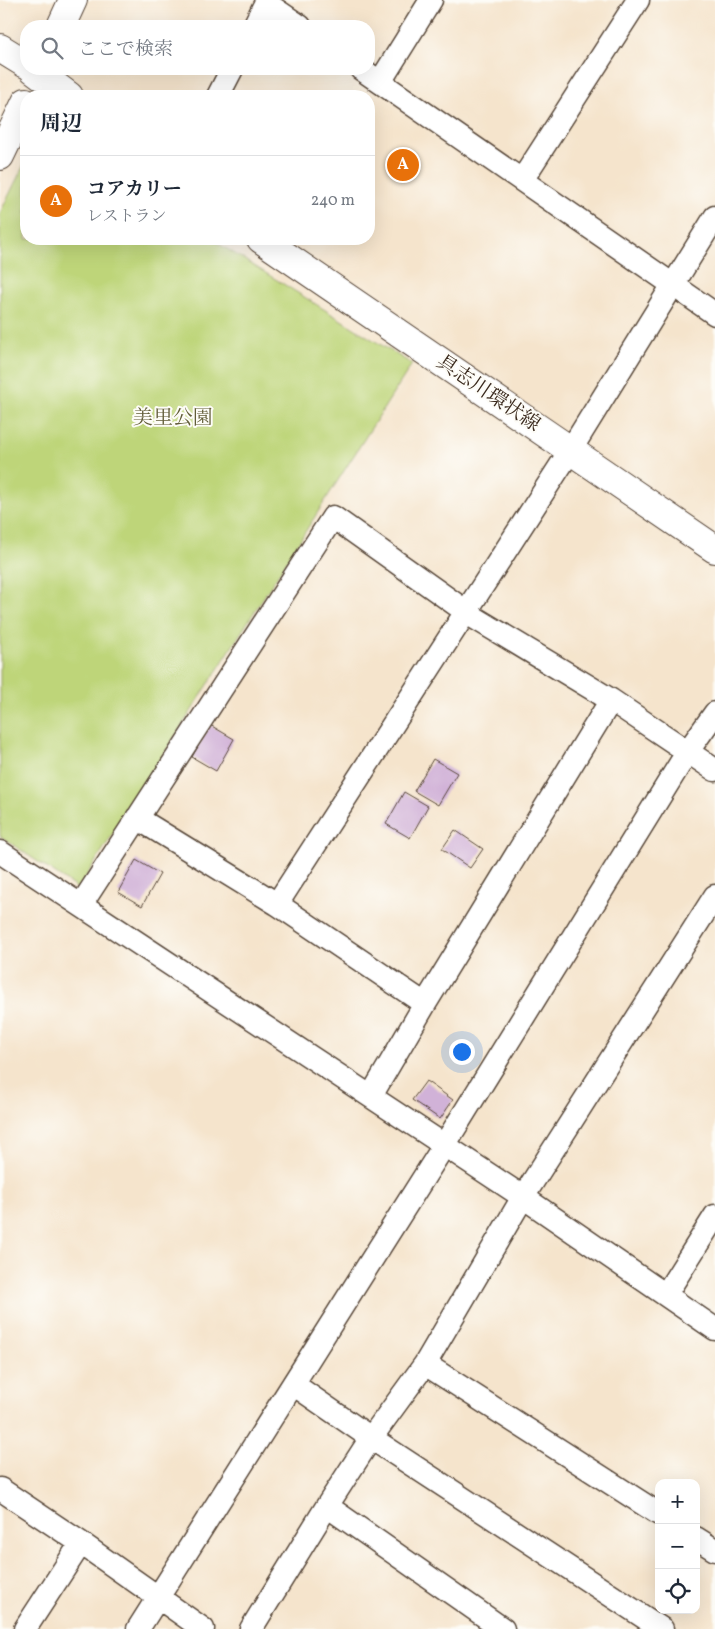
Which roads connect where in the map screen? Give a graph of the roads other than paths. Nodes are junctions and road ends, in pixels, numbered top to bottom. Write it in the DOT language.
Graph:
graph roads {
  1 [pos="73,0"];
  2 [pos="431,0"];
  3 [pos="638,0"];
  4 [pos="267,1"];
  5 [pos="65,20"];
  6 [pos="257,20"];
  7 [pos="292,20"];
  8 [pos="0,48"];
  9 [pos="20,63"];
  10 [pos="36,75"];
  11 [pos="229,75"];
  12 [pos="370,75"];
  13 [pos="380,82"];
  14 [pos="59,90"];
  15 [pos="221,90"];
  16 [pos="20,114"];
  17 [pos="0,156"];
  18 [pos="522,180"];
  19 [pos="715,217"];
  20 [pos="269,245"];
  21 [pos="673,285"];
  22 [pos="715,314"];
  23 [pos="570,450"];
  24 [pos="715,550"];
  25 [pos="465,612"];
  26 [pos="610,700"];
  27 [pos="715,713"];
  28 [pos="688,751"];
  29 [pos="715,770"];
  30 [pos="137,818"];
  31 [pos="0,852"];
  32 [pos="715,896"];
  33 [pos="277,904"];
  34 [pos="81,905"];
  35 [pos="425,1004"];
  36 [pos="371,1096"];
  37 [pos="445,1144"];
  38 [pos="523,1196"];
  39 [pos="715,1216"];
  40 [pos="666,1294"];
  41 [pos="715,1329"];
  42 [pos="425,1364"];
  43 [pos="293,1384"];
  44 [pos="371,1438"];
  45 [pos="0,1489"];
  46 [pos="327,1506"];
  47 [pos="655,1511"];
  48 [pos="700,1541"];
  49 [pos="81,1543"];
  50 [pos="715,1550"];
  51 [pos="159,1598"];
  52 [pos="25,1629"];
  53 [pos="138,1629"];
  54 [pos="203,1629"];
  55 [pos="251,1629"];
  56 [pos="503,1629"];
  57 [pos="662,1629"];
  1 -- 5 [label="main road"];
  2 -- 13 [label="street"];
  3 -- 18 [label="street"];
  4 -- 6 [label="street"];
  4 -- 7 [label="street"];
  8 -- 9 [label="main road"];
  10 -- 14 [label="main road"];
  11 -- 15 [label="street"];
  12 -- 13 [label="street"];
  13 -- 18 [label="street"];
  16 -- 17 [label="main road"];
  18 -- 21 [label="street"];
  19 -- 21 [label="street"];
  20 -- 23 [label="main road, 具志川環状線"];
  21 -- 22 [label="street"];
  21 -- 23 [label="street"];
  23 -- 24 [label="main road, 具志川環状線"];
  23 -- 25 [label="street"];
  25 -- 26 [label="street"];
  25 -- 30 [label="street"];
  25 -- 33 [label="street"];
  26 -- 28 [label="street"];
  26 -- 35 [label="street"];
  27 -- 28 [label="street"];
  28 -- 29 [label="street"];
  28 -- 37 [label="street"];
  30 -- 33 [label="street"];
  30 -- 34 [label="street"];
  31 -- 34 [label="street"];
  32 -- 38 [label="street"];
  33 -- 35 [label="street"];
  34 -- 36 [label="street"];
  35 -- 36 [label="street"];
  36 -- 37 [label="street"];
  37 -- 38 [label="street"];
  37 -- 43 [label="street"];
  38 -- 40 [label="street"];
  38 -- 42 [label="street"];
  39 -- 40 [label="street"];
  40 -- 41 [label="street"];
  42 -- 44 [label="street"];
  42 -- 47 [label="street"];
  43 -- 44 [label="street"];
  43 -- 51 [label="street"];
  44 -- 46 [label="street"];
  44 -- 57 [label="street"];
  45 -- 49 [label="street"];
  46 -- 55 [label="street"];
  46 -- 56 [label="street"];
  48 -- 50 [label="street"];
  49 -- 51 [label="street"];
  49 -- 52 [label="street"];
  51 -- 53 [label="street"];
  51 -- 54 [label="street"];
}
